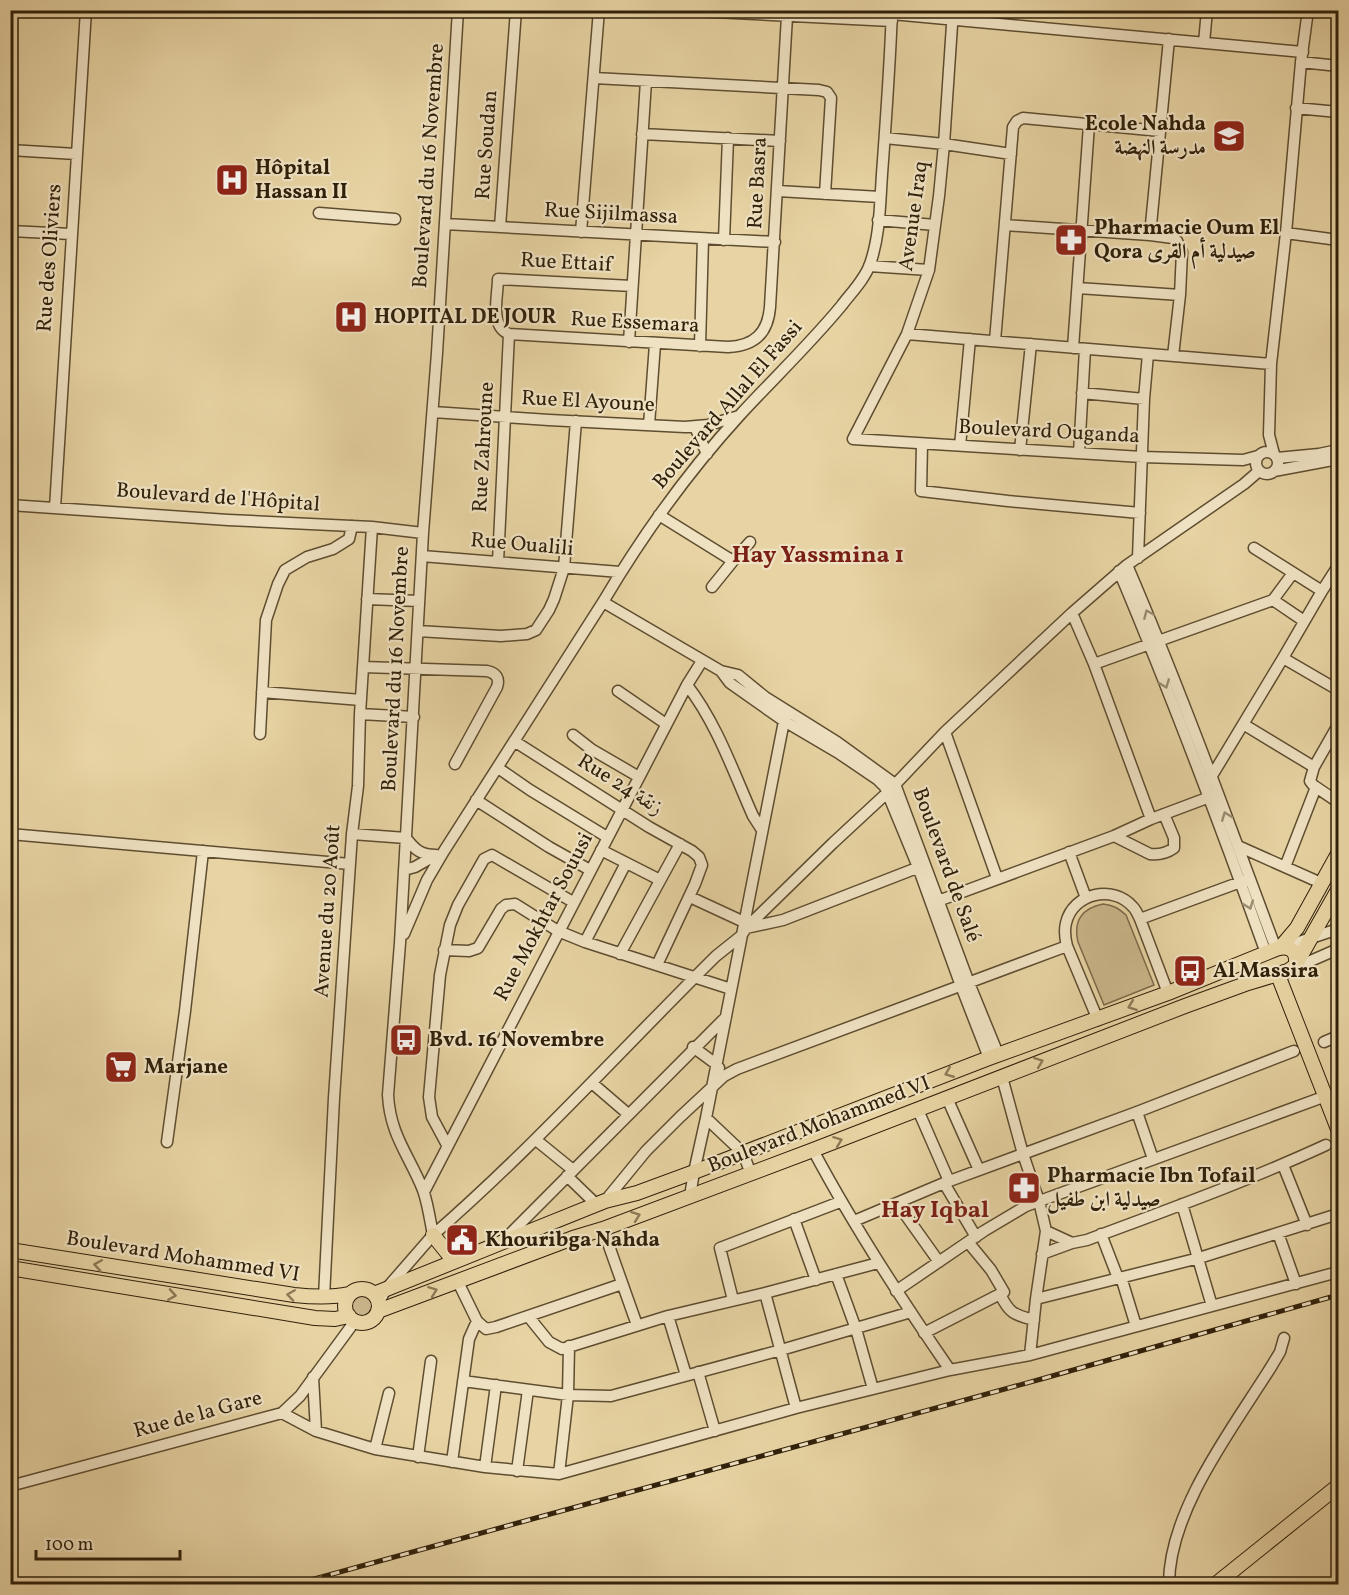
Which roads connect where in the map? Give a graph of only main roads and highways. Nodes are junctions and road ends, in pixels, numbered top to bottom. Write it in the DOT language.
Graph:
graph roads {
  1 [pos="1338,854"];
  2 [pos="1338,890"];
  3 [pos="1274,950"];
  4 [pos="1294,966"];
  5 [pos="1276,975"];
  6 [pos="1338,1130"];
  7 [pos="433,1235"];
  8 [pos="10,1250"];
  9 [pos="453,1261"];
  10 [pos="10,1268"];
  11 [pos="349,1294"];
  12 [pos="379,1299"];
  13 [pos="352,1319"];
  14 [pos="1338,1486"];
  15 [pos="1216,1584"];
  1 -- 3 [label="main road"];
  2 -- 4 [label="main road"];
  3 -- 4 [label="main road"];
  3 -- 5 [label="main road"];
  3 -- 9 [label="main road, Boulevard Mohammed VI, one-way"];
  4 -- 5 [label="main road"];
  5 -- 6 [label="main road"];
  12 -- 5 [label="main road, Boulevard Mohammed VI, one-way"];
  7 -- 9 [label="main road"];
  11 -- 8 [label="main road, Boulevard Mohammed VI, one-way"];
  9 -- 12 [label="main road, Boulevard Mohammed VI"];
  10 -- 13 [label="main road, Boulevard Mohammed VI, one-way"];
  11 -- 12 [label="main road"];
  11 -- 13 [label="main road"];
  12 -- 13 [label="main road"];
  14 -- 15 [label="main road"];
}
